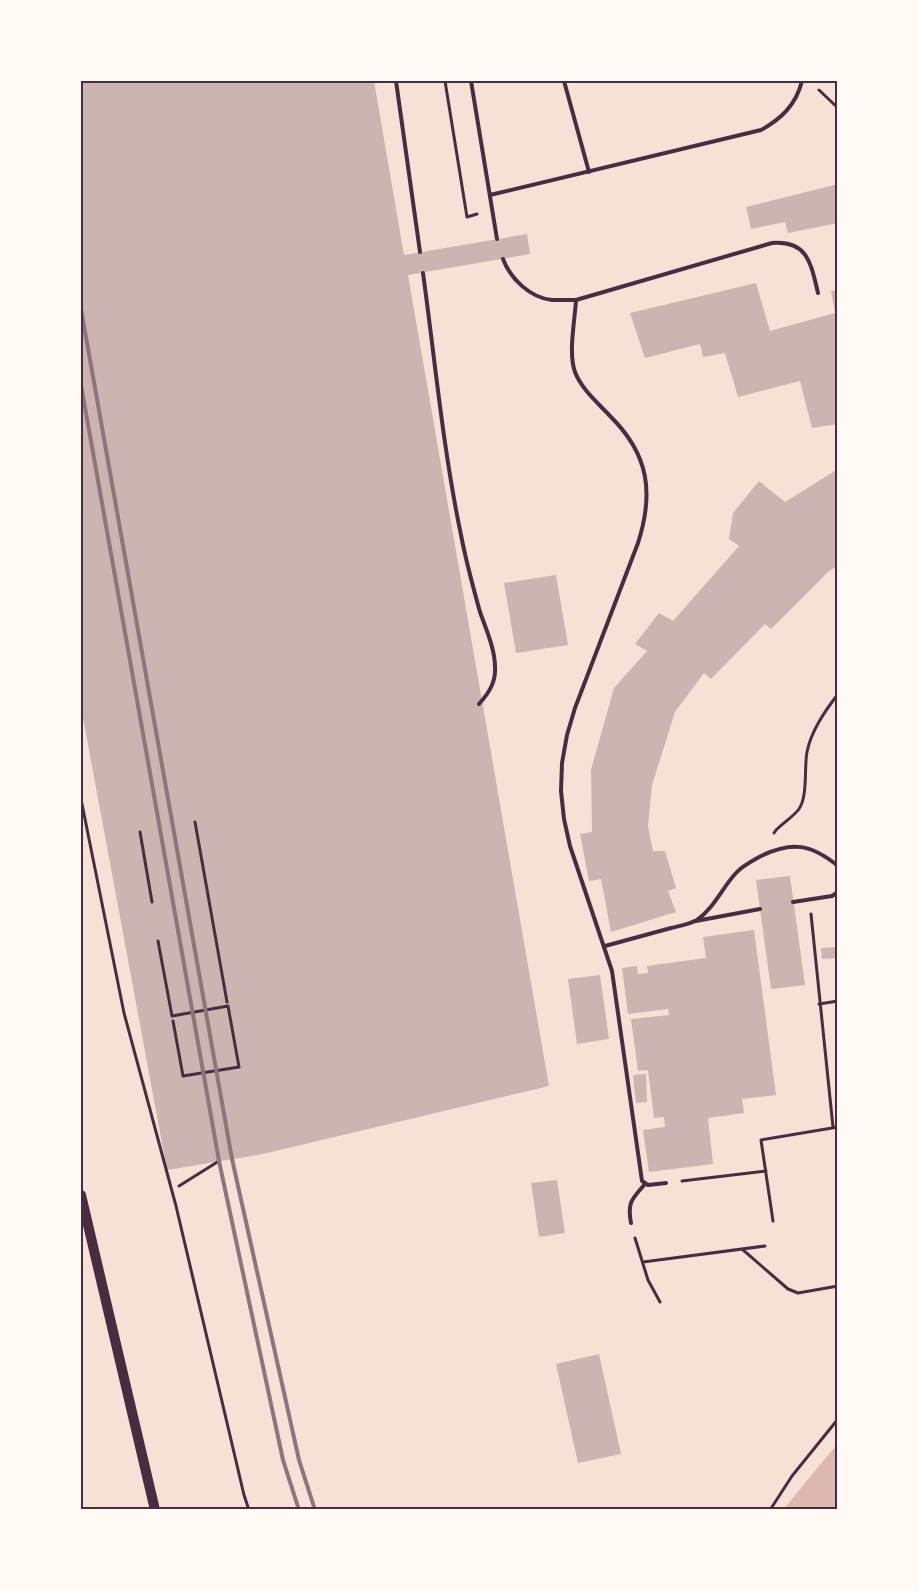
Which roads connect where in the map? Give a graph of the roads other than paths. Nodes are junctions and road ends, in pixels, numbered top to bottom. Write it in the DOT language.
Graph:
graph roads {
  1 [pos="396,81"];
  2 [pos="471,81"];
  3 [pos="564,81"];
  4 [pos="802,81"];
  5 [pos="589,172"];
  6 [pos="490,195"];
  7 [pos="498,239"];
  8 [pos="420,252"];
  9 [pos="503,259"];
  10 [pos="423,273"];
  11 [pos="818,293"];
  12 [pos="576,300"];
  13 [pos="479,704"];
  14 [pos="838,866"];
  15 [pos="838,892"];
  16 [pos="794,902"];
  17 [pos="760,909"];
  18 [pos="695,921"];
  19 [pos="605,946"];
  20 [pos="666,1183"];
  21 [pos="645,1184"];
  22 [pos="81,1195"];
  23 [pos="631,1223"];
  24 [pos="155,1510"];
  1 -- 8 [label="lane"];
  2 -- 6 [label="lane"];
  3 -- 5 [label="lane"];
  4 -- 5 [label="lane"];
  5 -- 6 [label="lane"];
  6 -- 7 [label="lane"];
  9 -- 12 [label="lane"];
  10 -- 13 [label="lane"];
  11 -- 12 [label="lane"];
  12 -- 19 [label="lane"];
  14 -- 18 [label="lane"];
  15 -- 16 [label="lane"];
  17 -- 18 [label="lane"];
  18 -- 19 [label="lane"];
  19 -- 21 [label="lane"];
  20 -- 21 [label="lane"];
  21 -- 23 [label="lane"];
  22 -- 24 [label="main road"];
}
